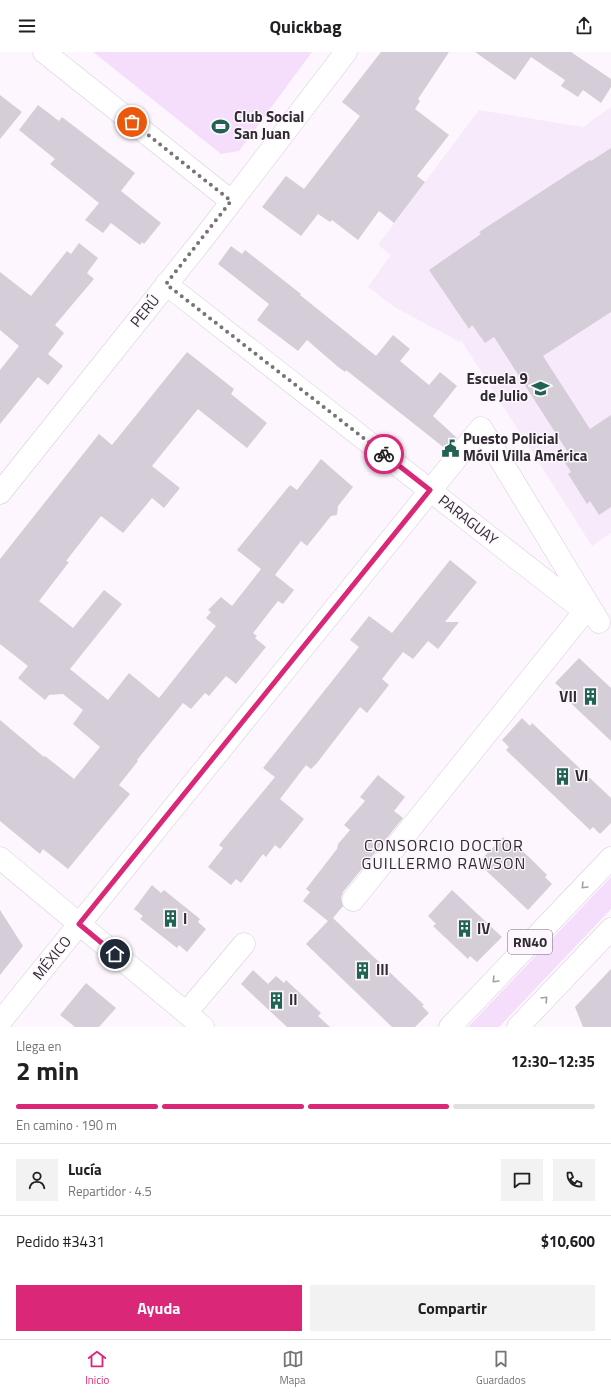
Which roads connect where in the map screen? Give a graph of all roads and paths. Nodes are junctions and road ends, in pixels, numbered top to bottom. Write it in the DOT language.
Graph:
graph roads {
  1 [pos="44,52"];
  2 [pos="346,52"];
  3 [pos="231,201"];
  4 [pos="166,284"];
  5 [pos="430,490"];
  6 [pos="0,493"];
  7 [pos="599,622"];
  8 [pos="0,858"];
  9 [pos="611,858"];
  10 [pos="353,900"];
  11 [pos="79,924"];
  12 [pos="611,929"];
  13 [pos="244,944"];
  14 [pos="186,1013"];
  15 [pos="0,1022"];
  16 [pos="203,1027"];
  17 [pos="450,1027"];
  18 [pos="518,1027"];
  1 -- 3 [label="street"];
  2 -- 3 [label="street, PERÚ"];
  3 -- 4 [label="street, PERÚ"];
  4 -- 5 [label="street, PARAGUAY"];
  4 -- 6 [label="street, PERÚ"];
  5 -- 7 [label="street, PARAGUAY"];
  5 -- 7 [label="street, MÉXICO"];
  5 -- 11 [label="street, MÉXICO"];
  7 -- 10 [label="street"];
  8 -- 11 [label="street"];
  9 -- 17 [label="street, RN40, one-way"];
  11 -- 14 [label="street"];
  11 -- 15 [label="street, MÉXICO"];
  18 -- 12 [label="street, one-way"];
  13 -- 14 [label="street"];
  14 -- 16 [label="street"];
}
